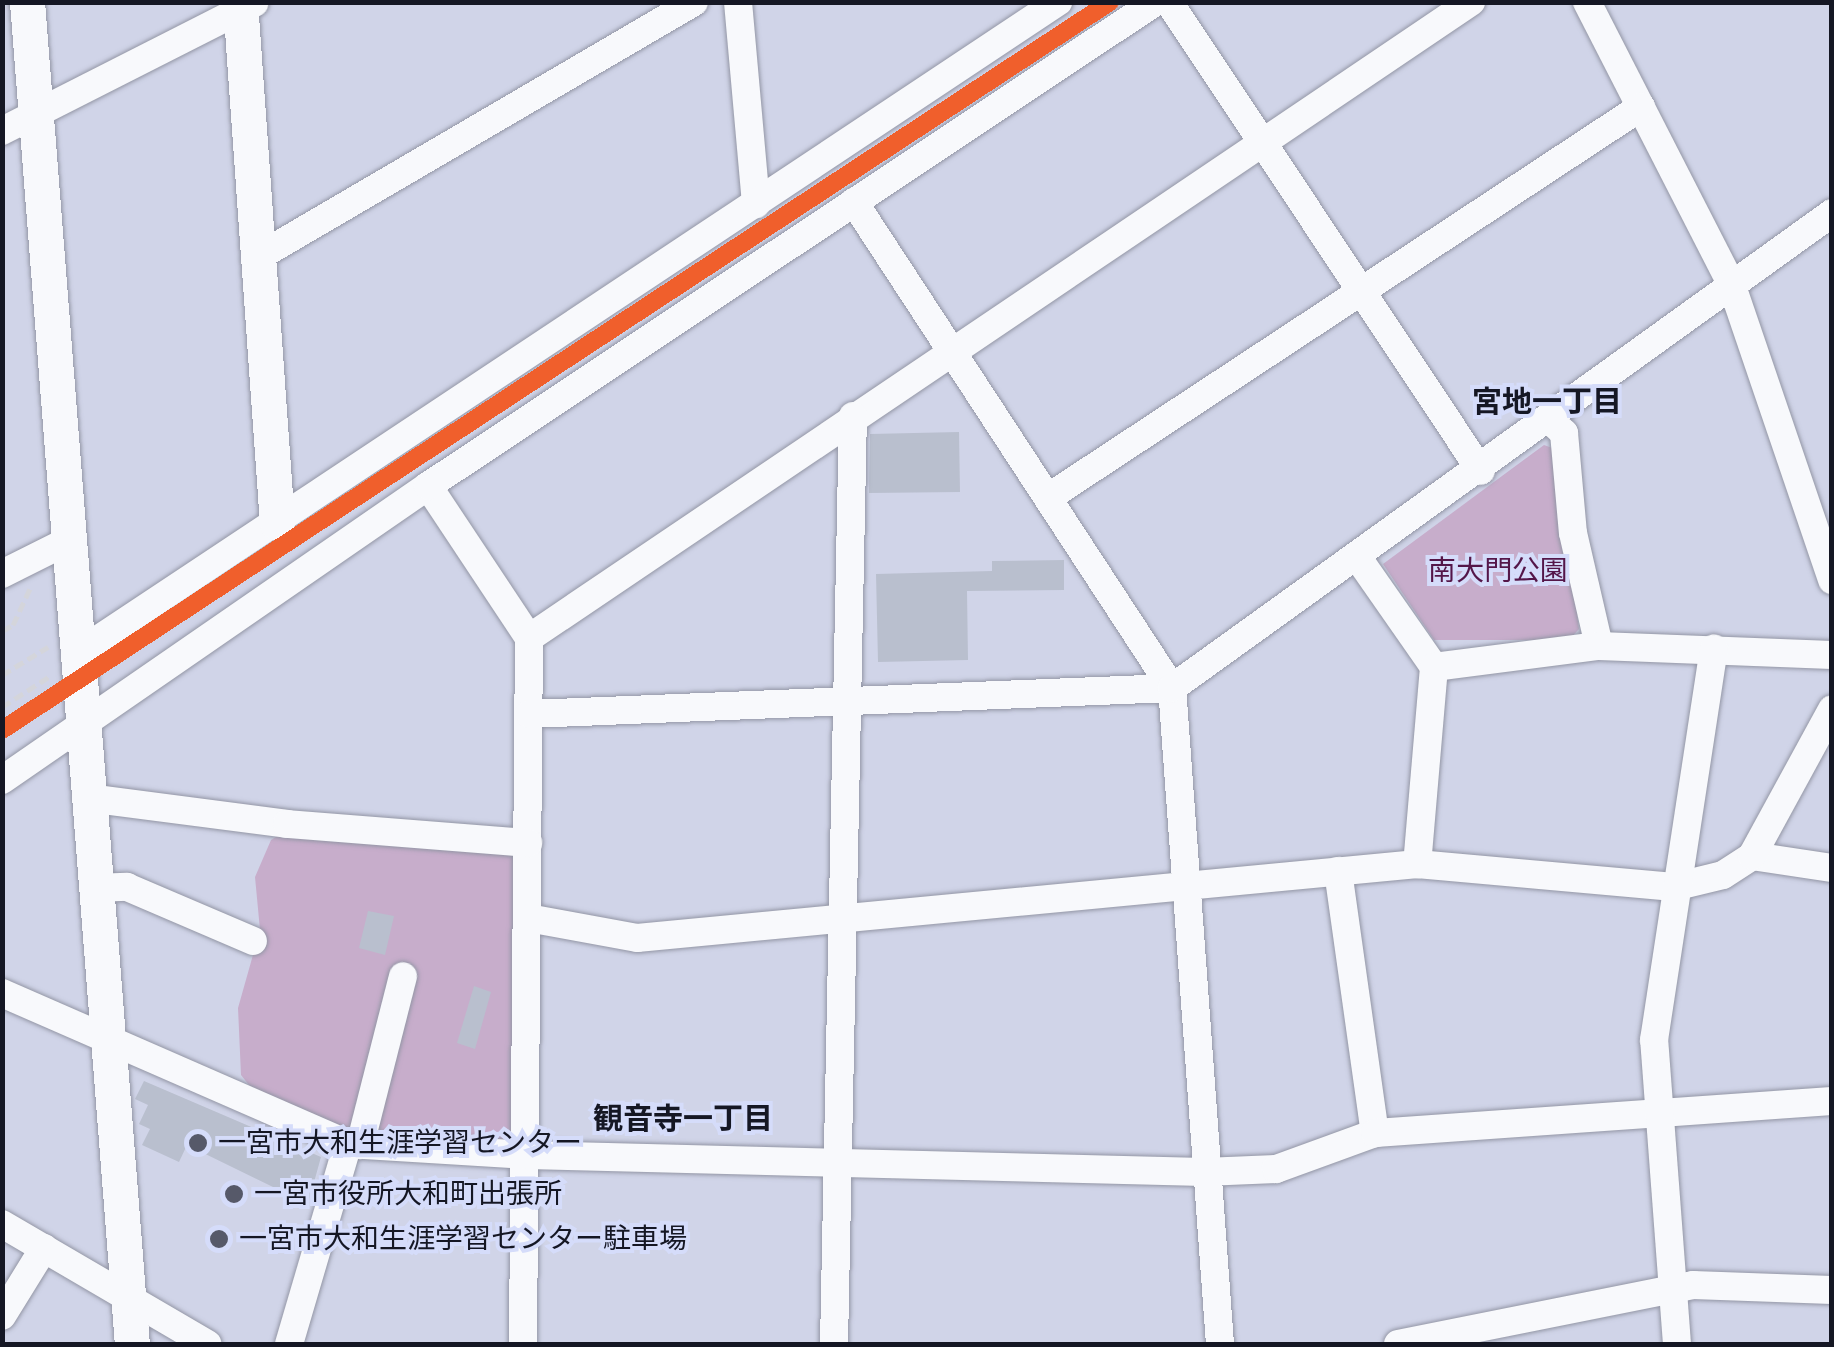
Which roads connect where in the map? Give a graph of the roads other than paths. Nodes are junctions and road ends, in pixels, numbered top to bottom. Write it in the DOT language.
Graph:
graph roads {
  1 [pos="27,2"];
  2 [pos="694,2"];
  3 [pos="738,2"];
  4 [pos="1058,2"];
  5 [pos="1155,2"];
  6 [pos="1170,2"];
  7 [pos="1471,2"];
  8 [pos="1587,2"];
  9 [pos="246,5"];
  10 [pos="1641,107"];
  11 [pos="37,116"];
  12 [pos="2,132"];
  13 [pos="1267,140"];
  14 [pos="854,202"];
  15 [pos="756,204"];
  16 [pos="1832,213"];
  17 [pos="258,258"];
  18 [pos="1730,283"];
  19 [pos="1363,289"];
  20 [pos="953,350"];
  21 [pos="853,416"];
  22 [pos="1551,421"];
  23 [pos="1481,471"];
  24 [pos="428,486"];
  25 [pos="1049,497"];
  26 [pos="277,523"];
  27 [pos="66,542"];
  28 [pos="1358,558"];
  29 [pos="2,574"];
  30 [pos="1832,580"];
  31 [pos="529,638"];
  32 [pos="1599,646"];
  33 [pos="1714,649"];
  34 [pos="78,653"];
  35 [pos="1832,654"];
  36 [pos="1434,667"];
  37 [pos="1172,688"];
  38 [pos="845,702"];
  39 [pos="1832,709"];
  40 [pos="530,714"];
  41 [pos="85,725"];
  42 [pos="2,780"];
  43 [pos="88,798"];
  44 [pos="528,843"];
  45 [pos="1752,856"];
  46 [pos="1416,864"];
  47 [pos="1832,868"];
  48 [pos="1338,871"];
  49 [pos="1188,886"];
  50 [pos="1674,887"];
  51 [pos="94,888"];
  52 [pos="528,918"];
  53 [pos="842,924"];
  54 [pos="253,942"];
  55 [pos="403,976"];
  56 [pos="2,993"];
  57 [pos="104,1036"];
  58 [pos="1832,1101"];
  59 [pos="1659,1116"];
  60 [pos="1376,1133"];
  61 [pos="354,1144"];
  62 [pos="528,1155"];
  63 [pos="838,1166"];
  64 [pos="1204,1172"];
  65 [pos="2,1224"];
  66 [pos="44,1248"];
  67 [pos="1672,1290"];
  68 [pos="1832,1290"];
  69 [pos="128,1300"];
  70 [pos="2,1316"];
  71 [pos="132,1344"];
  72 [pos="207,1344"];
  73 [pos="289,1344"];
  74 [pos="523,1344"];
  75 [pos="834,1344"];
  76 [pos="1220,1344"];
  77 [pos="1398,1344"];
  78 [pos="1677,1344"];
  1 -- 11 [label="street"];
  2 -- 17 [label="street"];
  3 -- 15 [label="street"];
  4 -- 15 [label="street"];
  5 -- 14 [label="street"];
  6 -- 13 [label="street"];
  7 -- 13 [label="street"];
  8 -- 10 [label="street"];
  9 -- 11 [label="street"];
  9 -- 17 [label="street"];
  10 -- 18 [label="street"];
  10 -- 19 [label="street"];
  11 -- 12 [label="street"];
  11 -- 27 [label="street"];
  13 -- 19 [label="street"];
  13 -- 20 [label="street"];
  14 -- 20 [label="street"];
  14 -- 24 [label="street"];
  15 -- 26 [label="street"];
  16 -- 18 [label="street"];
  17 -- 26 [label="street"];
  18 -- 22 [label="street"];
  18 -- 30 [label="street"];
  19 -- 23 [label="street"];
  19 -- 25 [label="street"];
  20 -- 21 [label="street"];
  20 -- 25 [label="street"];
  21 -- 31 [label="street"];
  21 -- 38 [label="street"];
  22 -- 23 [label="street"];
  22 -- 32 [label="street"];
  23 -- 28 [label="street"];
  24 -- 31 [label="street"];
  24 -- 41 [label="street"];
  25 -- 37 [label="street"];
  26 -- 34 [label="street"];
  27 -- 29 [label="street"];
  27 -- 34 [label="street"];
  28 -- 36 [label="street"];
  28 -- 37 [label="street"];
  31 -- 40 [label="street"];
  32 -- 33 [label="street"];
  32 -- 36 [label="street"];
  33 -- 35 [label="street"];
  33 -- 50 [label="street"];
  34 -- 41 [label="street"];
  36 -- 46 [label="street"];
  37 -- 38 [label="street"];
  37 -- 49 [label="street"];
  38 -- 40 [label="street"];
  38 -- 53 [label="street"];
  39 -- 45 [label="street"];
  40 -- 44 [label="street"];
  41 -- 42 [label="street"];
  41 -- 43 [label="street"];
  43 -- 44 [label="street"];
  43 -- 51 [label="street"];
  44 -- 52 [label="street"];
  45 -- 47 [label="street"];
  45 -- 50 [label="street"];
  46 -- 48 [label="street"];
  46 -- 50 [label="street"];
  48 -- 49 [label="street"];
  48 -- 60 [label="street"];
  49 -- 53 [label="street"];
  49 -- 64 [label="street"];
  50 -- 59 [label="street"];
  51 -- 54 [label="street"];
  51 -- 57 [label="street"];
  52 -- 53 [label="street"];
  52 -- 62 [label="street"];
  53 -- 63 [label="street"];
  55 -- 61 [label="street"];
  56 -- 57 [label="street"];
  57 -- 61 [label="street"];
  57 -- 69 [label="street"];
  58 -- 59 [label="street"];
  59 -- 60 [label="street"];
  59 -- 67 [label="street"];
  60 -- 64 [label="street"];
  61 -- 62 [label="street"];
  61 -- 73 [label="street"];
  62 -- 63 [label="street"];
  62 -- 74 [label="street"];
  63 -- 64 [label="street"];
  63 -- 75 [label="street"];
  64 -- 76 [label="street"];
  65 -- 66 [label="street"];
  66 -- 69 [label="street"];
  66 -- 70 [label="street"];
  67 -- 68 [label="street"];
  67 -- 77 [label="street"];
  67 -- 78 [label="street"];
  69 -- 71 [label="street"];
  69 -- 72 [label="street"];
}
